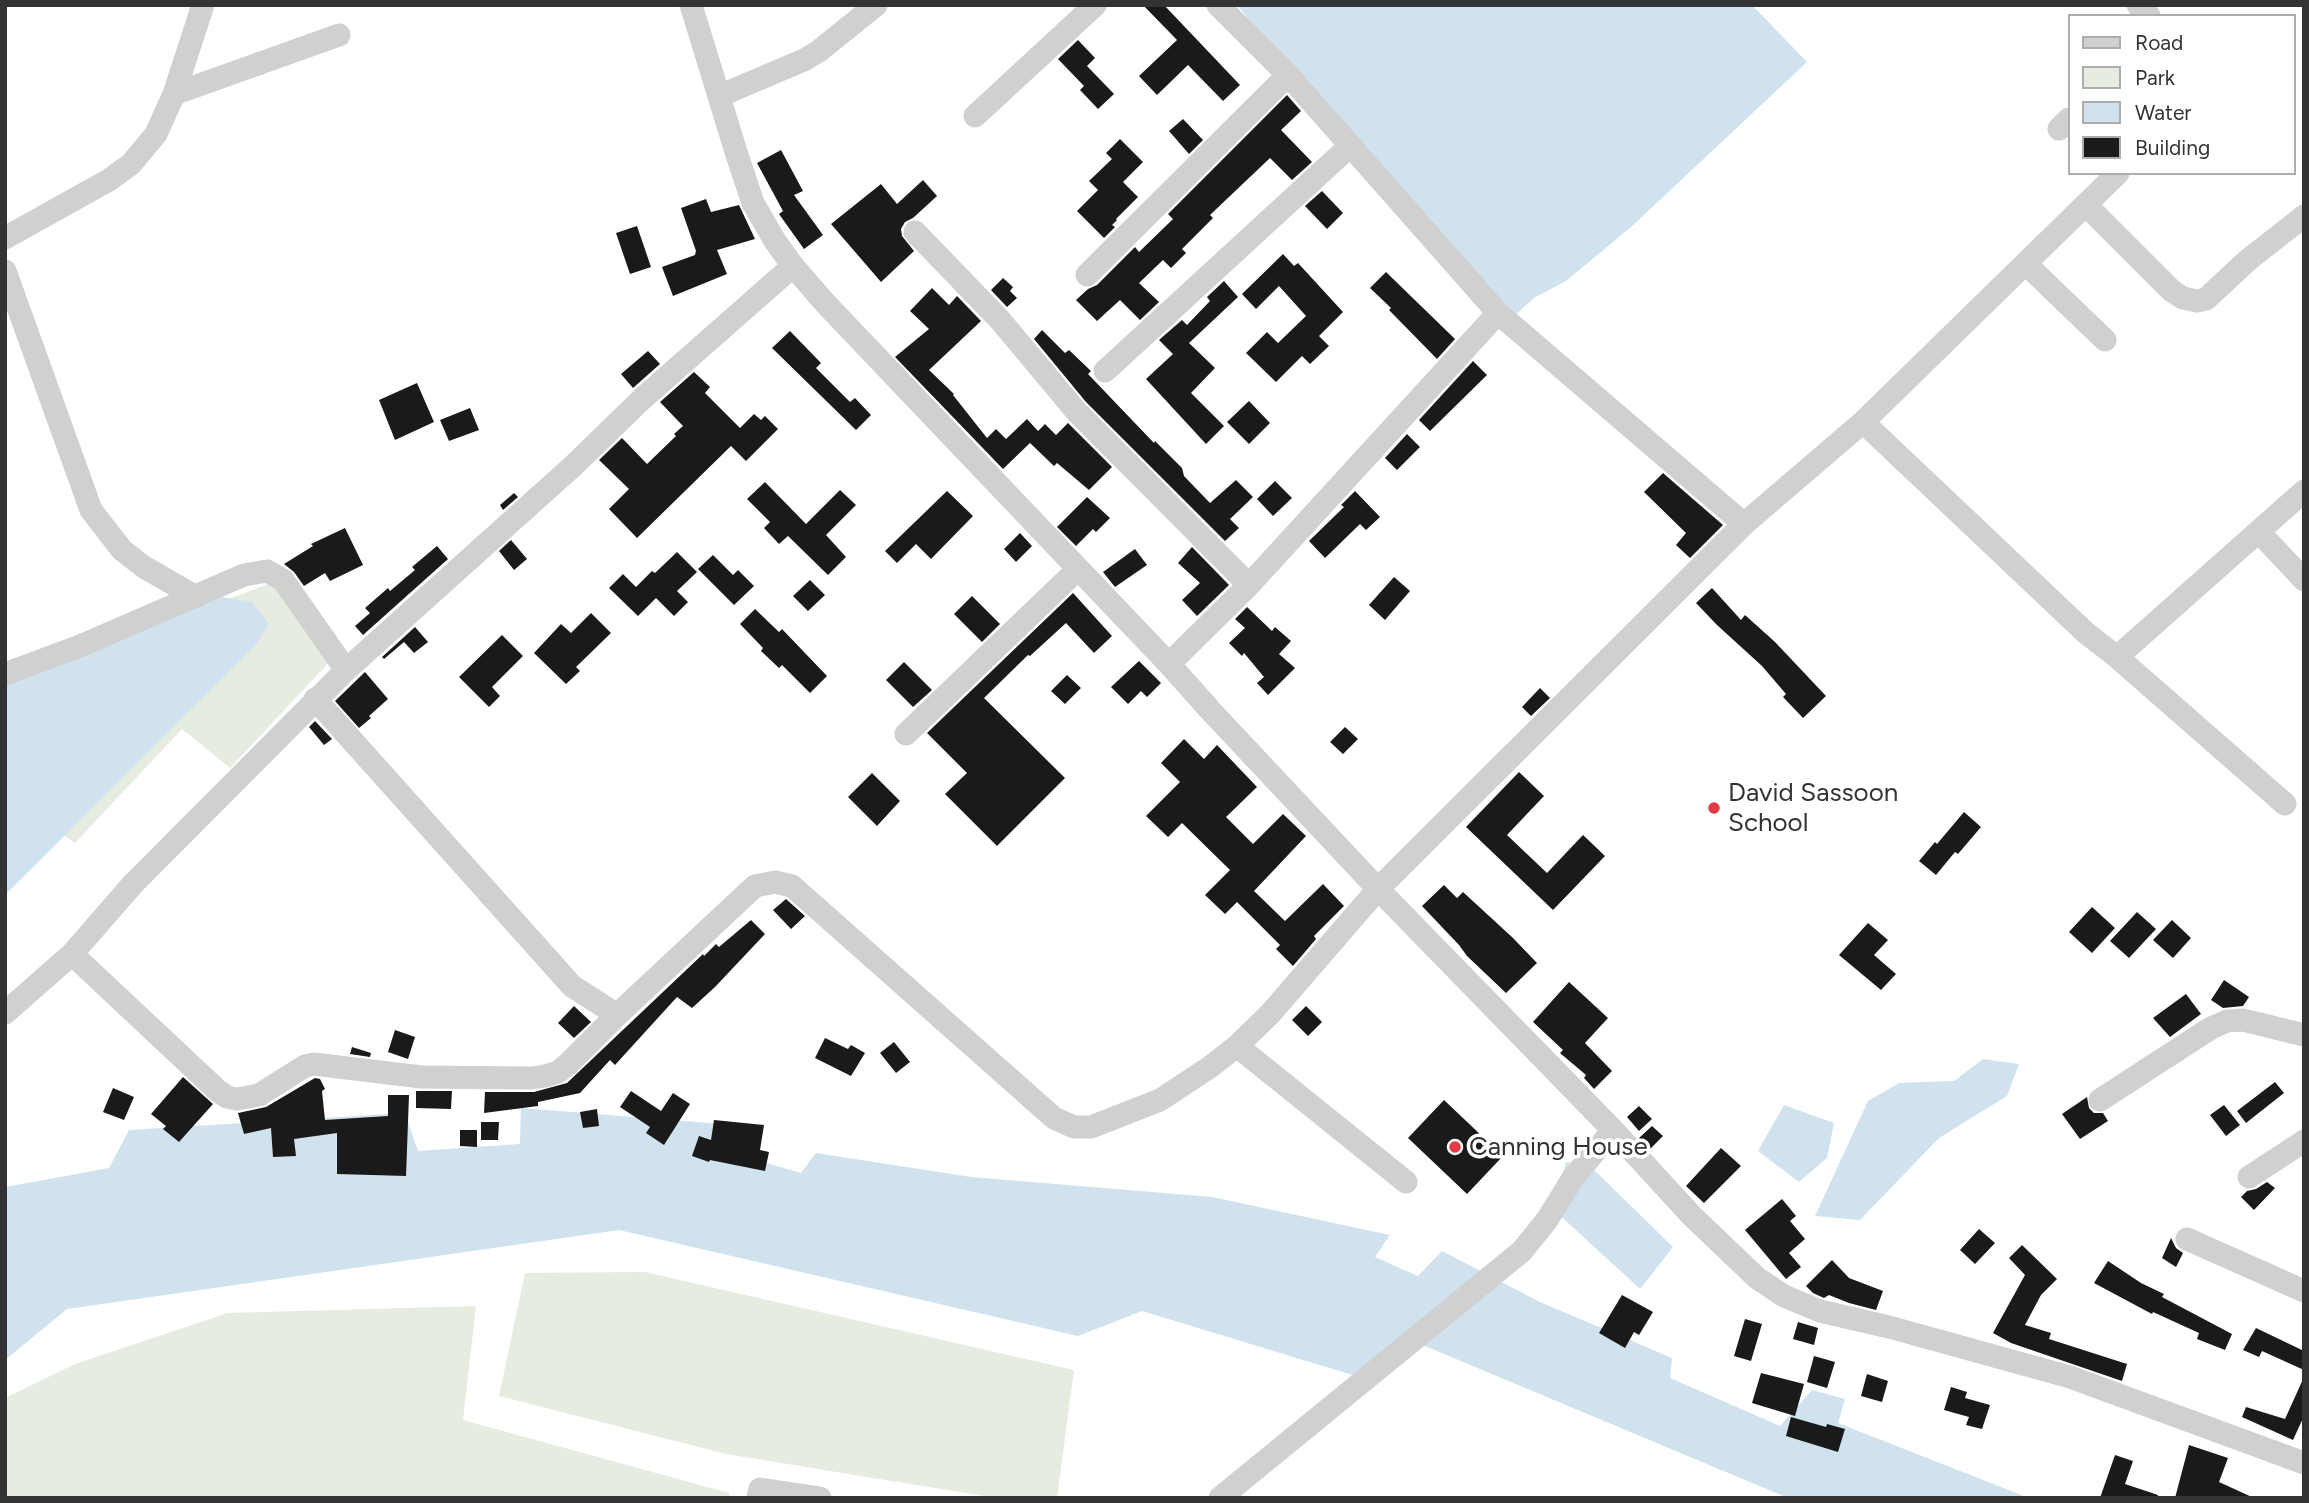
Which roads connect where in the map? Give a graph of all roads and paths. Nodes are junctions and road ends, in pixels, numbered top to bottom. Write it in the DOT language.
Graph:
graph roads {
  1 [pos="203,5"];
  2 [pos="691,5"];
  3 [pos="876,5"];
  4 [pos="1096,5"];
  5 [pos="1218,5"];
  6 [pos="339,35"];
  7 [pos="1288,75"];
  8 [pos="174,94"];
  9 [pos="719,96"];
  10 [pos="975,116"];
  11 [pos="1350,146"];
  12 [pos="2116,175"];
  13 [pos="2086,205"];
  14 [pos="2304,216"];
  15 [pos="915,232"];
  16 [pos="5,238"];
  17 [pos="2026,264"];
  18 [pos="793,266"];
  19 [pos="5,271"];
  20 [pos="1087,275"];
  21 [pos="1498,313"];
  22 [pos="2105,340"];
  23 [pos="1105,370"];
  24 [pos="1863,422"];
  25 [pos="2304,491"];
  26 [pos="1744,524"];
  27 [pos="2259,532"];
  28 [pos="1078,569"];
  29 [pos="2304,580"];
  30 [pos="1249,585"];
  31 [pos="196,597"];
  32 [pos="2117,657"];
  33 [pos="1169,664"];
  34 [pos="346,670"];
  35 [pos="5,674"];
  36 [pos="315,699"];
  37 [pos="906,734"];
  38 [pos="2285,804"];
  39 [pos="1378,890"];
  40 [pos="72,954"];
  41 [pos="5,1013"];
  42 [pos="617,1015"];
  43 [pos="2304,1035"];
  44 [pos="1237,1046"];
  45 [pos="2100,1100"];
  46 [pos="1614,1130"];
  47 [pos="2304,1141"];
  48 [pos="2249,1177"];
  49 [pos="1406,1182"];
  50 [pos="2187,1239"];
  51 [pos="2304,1291"];
  52 [pos="2304,1463"];
  53 [pos="758,1498"];
  54 [pos="820,1498"];
  55 [pos="1220,1498"];
  1 -- 8 [label="street"];
  2 -- 9 [label="street"];
  3 -- 9 [label="street"];
  4 -- 10 [label="street"];
  5 -- 7 [label="street"];
  6 -- 8 [label="street"];
  7 -- 11 [label="street"];
  7 -- 20 [label="street"];
  8 -- 16 [label="street"];
  9 -- 18 [label="street"];
  11 -- 21 [label="street"];
  11 -- 23 [label="street"];
  12 -- 13 [label="street"];
  13 -- 14 [label="street"];
  13 -- 17 [label="street"];
  15 -- 30 [label="street"];
  17 -- 22 [label="street"];
  17 -- 24 [label="street"];
  18 -- 28 [label="street"];
  18 -- 34 [label="street"];
  19 -- 31 [label="street"];
  21 -- 26 [label="street"];
  21 -- 30 [label="street"];
  24 -- 26 [label="street"];
  24 -- 32 [label="street"];
  25 -- 27 [label="street"];
  26 -- 39 [label="street"];
  27 -- 29 [label="street"];
  27 -- 32 [label="street"];
  28 -- 33 [label="street"];
  28 -- 37 [label="street"];
  30 -- 33 [label="street"];
  31 -- 34 [label="street"];
  31 -- 35 [label="street"];
  32 -- 38 [label="street"];
  33 -- 39 [label="street"];
  34 -- 36 [label="street"];
  36 -- 40 [label="street"];
  36 -- 42 [label="street"];
  39 -- 44 [label="street"];
  39 -- 46 [label="street"];
  40 -- 41 [label="street"];
  40 -- 42 [label="street"];
  42 -- 44 [label="street"];
  43 -- 45 [label="street"];
  44 -- 49 [label="street"];
  46 -- 52 [label="street"];
  46 -- 55 [label="street"];
  47 -- 48 [label="street"];
  50 -- 51 [label="street"];
  53 -- 54 [label="street"];
}
